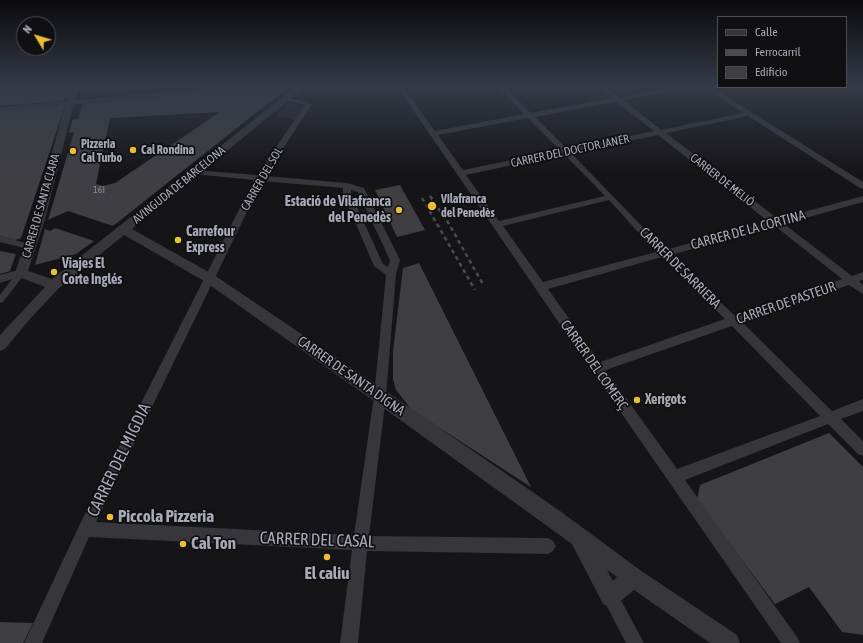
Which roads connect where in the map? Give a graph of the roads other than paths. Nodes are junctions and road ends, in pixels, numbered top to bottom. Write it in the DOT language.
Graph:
graph roads {
  1 [pos="67,115"];
  2 [pos="267,115"];
  3 [pos="302,115"];
  4 [pos="421,115"];
  5 [pos="535,115"];
  6 [pos="638,115"];
  7 [pos="744,115"];
  8 [pos="751,115"];
  9 [pos="530,116"];
  10 [pos="434,133"];
  11 [pos="661,133"];
  12 [pos="566,153"];
  13 [pos="194,172"];
  14 [pos="462,173"];
  15 [pos="259,179"];
  16 [pos="347,186"];
  17 [pos="863,186"];
  18 [pos="611,197"];
  19 [pos="863,199"];
  20 [pos="776,223"];
  21 [pos="497,224"];
  22 [pos="125,230"];
  23 [pos="0,240"];
  24 [pos="31,247"];
  25 [pos="663,253"];
  26 [pos="21,273"];
  27 [pos="391,274"];
  28 [pos="863,276"];
  29 [pos="209,278"];
  30 [pos="0,279"];
  31 [pos="850,280"];
  32 [pos="54,285"];
  33 [pos="540,287"];
  34 [pos="863,290"];
  35 [pos="0,300"];
  36 [pos="734,321"];
  37 [pos="0,345"];
  38 [pos="596,368"];
  39 [pos="380,396"];
  40 [pos="863,405"];
  41 [pos="830,417"];
  42 [pos="863,450"];
  43 [pos="674,477"];
  44 [pos="85,529"];
  45 [pos="574,533"];
  46 [pos="360,543"];
  47 [pos="548,546"];
  48 [pos="633,577"];
  49 [pos="610,597"];
  50 [pos="33,643"];
  51 [pos="349,643"];
  52 [pos="634,643"];
  53 [pos="729,643"];
  54 [pos="791,643"];
  1 -- 24 [label="street, CARRER DE SANTA CLARA"];
  2 -- 13 [label="street, AVINGUDA DE BARCELONA"];
  3 -- 15 [label="street, CARRER DEL SOL"];
  4 -- 10 [label="street, CARRER DEL COMERÇ"];
  5 -- 9 [label="street"];
  6 -- 11 [label="street, CARRER DE MELIÓ"];
  7 -- 11 [label="street, CARRER DEL DOCTOR JANER"];
  8 -- 17 [label="street"];
  9 -- 10 [label="street"];
  9 -- 12 [label="street, CARRER DE SARRIERA"];
  10 -- 14 [label="street, CARRER DEL COMERÇ"];
  11 -- 12 [label="street, CARRER DEL DOCTOR JANER"];
  11 -- 20 [label="street, CARRER DE MELIÓ"];
  12 -- 14 [label="street, CARRER DEL DOCTOR JANER"];
  12 -- 18 [label="street, CARRER DE SARRIERA"];
  13 -- 15 [label="street"];
  13 -- 22 [label="street, AVINGUDA DE BARCELONA"];
  14 -- 21 [label="street, CARRER DEL COMERÇ"];
  15 -- 16 [label="street"];
  15 -- 29 [label="street, CARRER DEL SOL"];
  16 -- 27 [label="street"];
  16 -- 27 [label="street"];
  18 -- 21 [label="street"];
  18 -- 25 [label="street, CARRER DE SARRIERA"];
  19 -- 20 [label="street, CARRER DE LA CORTINA"];
  20 -- 25 [label="street, CARRER DE LA CORTINA"];
  20 -- 31 [label="street, CARRER DE MELIÓ"];
  21 -- 33 [label="street, CARRER DEL COMERÇ"];
  22 -- 29 [label="street, CARRER DE SANTA DIGNA"];
  22 -- 32 [label="street, AVINGUDA DE BARCELONA"];
  23 -- 24 [label="street"];
  24 -- 26 [label="street, CARRER DE SANTA CLARA"];
  25 -- 33 [label="street, CARRER DE LA CORTINA"];
  25 -- 36 [label="street, CARRER DE SARRIERA"];
  26 -- 30 [label="street"];
  26 -- 32 [label="street, CARRER DE SANTA CLARA"];
  26 -- 35 [label="street"];
  27 -- 39 [label="street"];
  28 -- 31 [label="street, CARRER DE PASTEUR"];
  29 -- 39 [label="street, CARRER DE SANTA DIGNA"];
  29 -- 44 [label="street, CARRER DEL MIGDIA"];
  31 -- 34 [label="street, CARRER DE MELIÓ"];
  31 -- 36 [label="street, CARRER DE PASTEUR"];
  32 -- 37 [label="street, AVINGUDA DE BARCELONA"];
  33 -- 38 [label="street, CARRER DEL COMERÇ"];
  36 -- 38 [label="street, CARRER DE PASTEUR"];
  36 -- 41 [label="street, CARRER DE SARRIERA"];
  38 -- 43 [label="street, CARRER DEL COMERÇ"];
  39 -- 45 [label="street, CARRER DE SANTA DIGNA"];
  39 -- 46 [label="street"];
  40 -- 41 [label="street"];
  41 -- 42 [label="street, CARRER DE SARRIERA"];
  41 -- 43 [label="street"];
  43 -- 54 [label="street, CARRER DEL COMERÇ"];
  44 -- 46 [label="street, CARRER DEL CASAL"];
  44 -- 50 [label="street, CARRER DEL MIGDIA"];
  45 -- 48 [label="street, CARRER DE SANTA DIGNA"];
  45 -- 49 [label="street"];
  46 -- 47 [label="street, CARRER DEL CASAL"];
  46 -- 51 [label="street"];
  48 -- 49 [label="street"];
  48 -- 53 [label="street, CARRER DE SANTA DIGNA"];
  49 -- 52 [label="street"];
}
